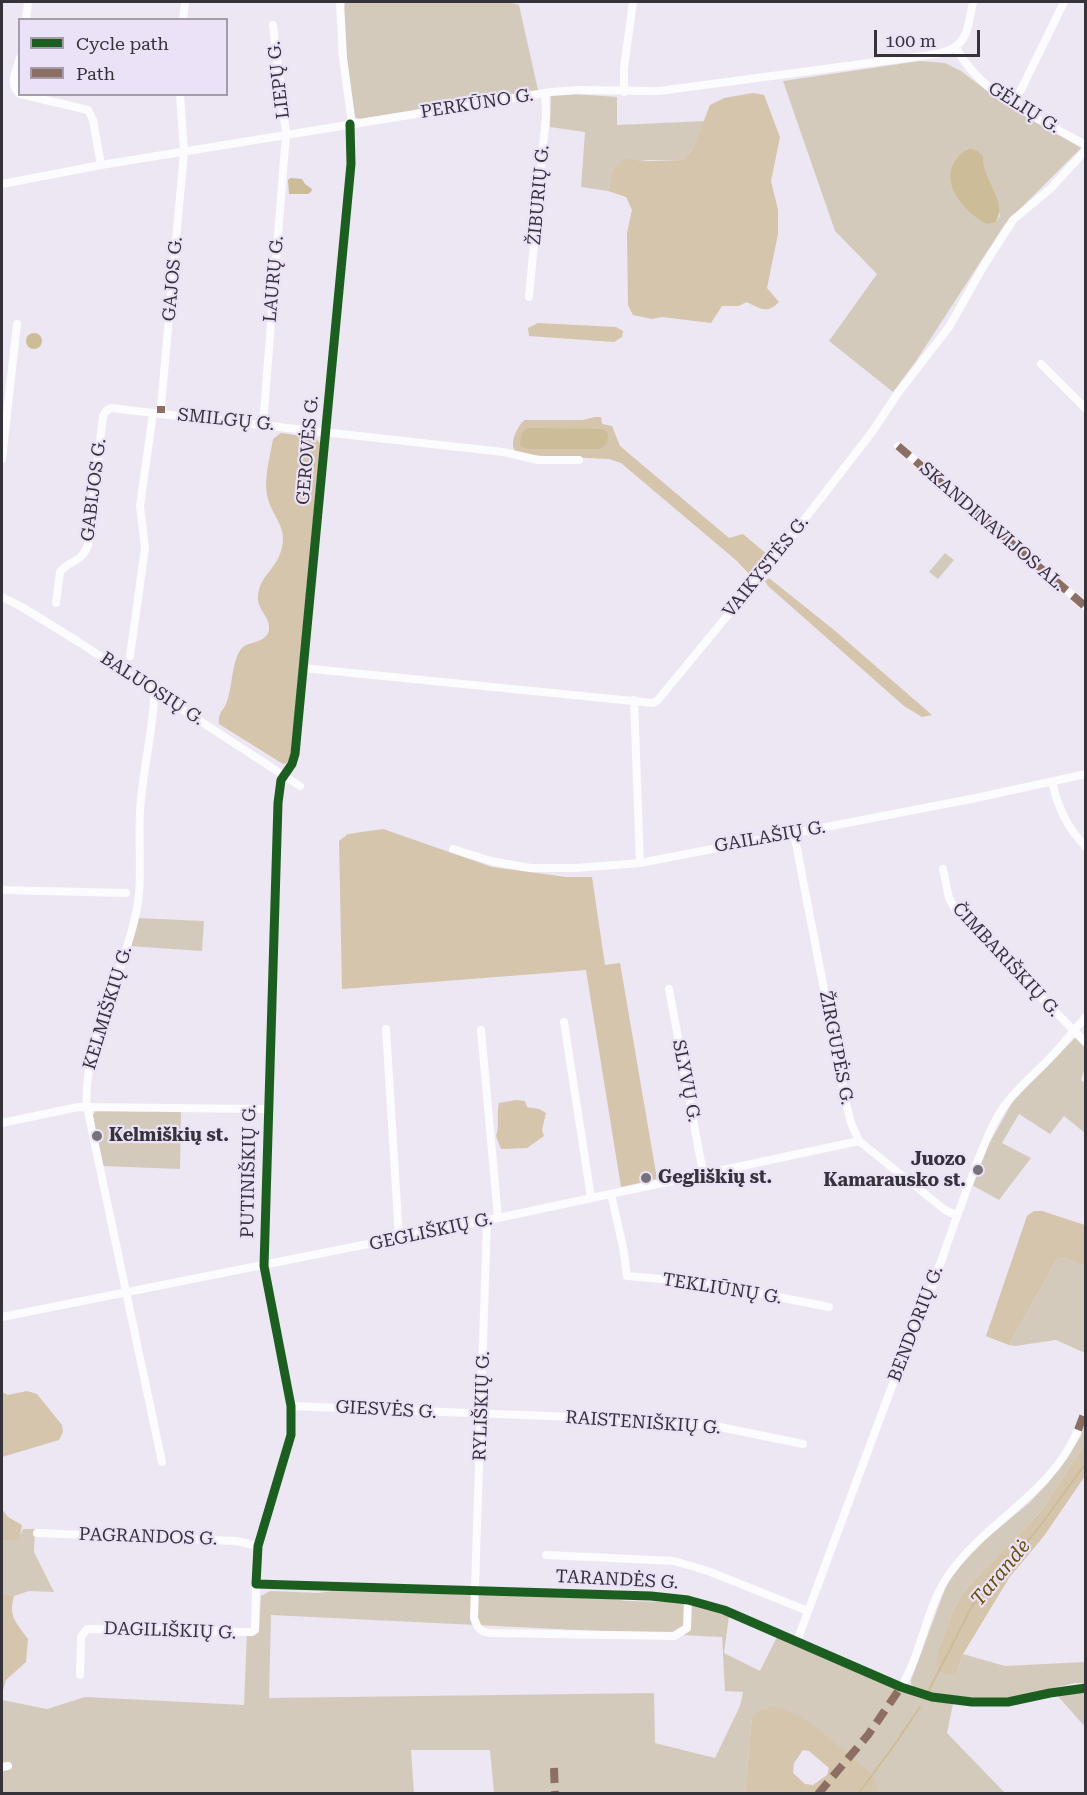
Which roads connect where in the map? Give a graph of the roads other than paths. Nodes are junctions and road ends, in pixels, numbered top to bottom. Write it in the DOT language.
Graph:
graph roads {
  1 [pos="28,2"];
  2 [pos="185,2"];
  3 [pos="340,2"];
  4 [pos="633,2"];
  5 [pos="973,2"];
  6 [pos="1064,2"];
  7 [pos="26,18"];
  8 [pos="183,18"];
  9 [pos="273,26"];
  10 [pos="956,48"];
  11 [pos="18,65"];
  12 [pos="18,92"];
  13 [pos="624,92"];
  14 [pos="545,93"];
  15 [pos="28,96"];
  16 [pos="180,96"];
  17 [pos="1014,104"];
  18 [pos="351,124"];
  19 [pos="286,134"];
  20 [pos="1086,145"];
  21 [pos="1086,150"];
  22 [pos="184,152"];
  23 [pos="101,165"];
  24 [pos="2,184"];
  25 [pos="529,297"];
  26 [pos="17,324"];
  27 [pos="1041,364"];
  28 [pos="161,406"];
  29 [pos="1086,409"];
  30 [pos="153,413"];
  31 [pos="263,424"];
  32 [pos="326,432"];
  33 [pos="898,447"];
  34 [pos="2,459"];
  35 [pos="579,460"];
  36 [pos="2,597"];
  37 [pos="57,603"];
  38 [pos="1086,607"];
  39 [pos="130,656"];
  40 [pos="303,668"];
  41 [pos="156,692"];
  42 [pos="634,700"];
  43 [pos="1086,774"];
  44 [pos="284,776"];
  45 [pos="1052,782"];
  46 [pos="300,786"];
  47 [pos="794,833"];
  48 [pos="1086,847"];
  49 [pos="453,849"];
  50 [pos="640,863"];
  51 [pos="943,868"];
  52 [pos="2,890"];
  53 [pos="126,893"];
  54 [pos="669,989"];
  55 [pos="1086,1017"];
  56 [pos="564,1022"];
  57 [pos="387,1029"];
  58 [pos="481,1030"];
  59 [pos="1073,1030"];
  60 [pos="1086,1043"];
  61 [pos="87,1107"];
  62 [pos="267,1109"];
  63 [pos="2,1123"];
  64 [pos="859,1142"];
  65 [pos="703,1173"];
  66 [pos="611,1194"];
  67 [pos="591,1198"];
  68 [pos="956,1215"];
  69 [pos="498,1218"];
  70 [pos="487,1220"];
  71 [pos="399,1238"];
  72 [pos="264,1266"];
  73 [pos="126,1293"];
  74 [pos="829,1307"];
  75 [pos="2,1317"];
  76 [pos="291,1406"];
  77 [pos="482,1415"];
  78 [pos="1078,1430"];
  79 [pos="803,1444"];
  80 [pos="162,1462"];
  81 [pos="37,1533"];
  82 [pos="258,1546"];
  83 [pos="546,1555"];
  84 [pos="256,1584"];
  85 [pos="475,1591"];
  86 [pos="688,1600"];
  87 [pos="808,1611"];
  88 [pos="797,1641"];
  89 [pos="80,1675"];
  90 [pos="901,1687"];
  91 [pos="1086,1688"];
  1 -- 7 [label="street"];
  2 -- 8 [label="street"];
  3 -- 18 [label="street, GEROVĖS G."];
  4 -- 13 [label="street"];
  5 -- 10 [label="street"];
  6 -- 17 [label="street"];
  9 -- 19 [label="street, LIEPŲ G."];
  10 -- 13 [label="street, PERKŪNO G."];
  10 -- 17 [label="street, GĖLIŲ G."];
  11 -- 12 [label="street"];
  13 -- 14 [label="street, PERKŪNO G."];
  14 -- 18 [label="street, PERKŪNO G."];
  14 -- 25 [label="street, ŽIBURIŲ G."];
  15 -- 23 [label="street"];
  16 -- 22 [label="street, GAJOS G."];
  17 -- 20 [label="street, GĖLIŲ G."];
  18 -- 19 [label="street, PERKŪNO G."];
  18 -- 32 [label="street, GEROVĖS G."];
  19 -- 22 [label="street, PERKŪNO G."];
  19 -- 31 [label="street, LAURŲ G."];
  21 -- 42 [label="street, VAIKYSTĖS G."];
  22 -- 23 [label="street, PERKŪNO G."];
  22 -- 28 [label="street, GAJOS G."];
  23 -- 24 [label="street, PERKŪNO G."];
  26 -- 34 [label="street"];
  27 -- 29 [label="street"];
  30 -- 31 [label="street, SMILGŲ G."];
  30 -- 37 [label="street, GABIJOS G."];
  30 -- 39 [label="street, SMILGŲ G."];
  31 -- 32 [label="street, SMILGŲ G."];
  32 -- 35 [label="street, SMILGŲ G."];
  32 -- 40 [label="street, GEROVĖS G."];
  33 -- 38 [label="street, SKANDINAVIJOS AL."];
  36 -- 41 [label="street, BALUOSIŲ G."];
  40 -- 42 [label="street, VAIKYSTĖS G."];
  40 -- 44 [label="street, GEROVĖS G."];
  41 -- 44 [label="street, BALUOSIŲ G."];
  41 -- 61 [label="street, KELMIŠKIŲ G."];
  42 -- 50 [label="street"];
  43 -- 45 [label="street, GAILAŠIŲ G."];
  44 -- 46 [label="street, BALUOSIŲ G."];
  44 -- 62 [label="street, PUTINIŠKIŲ G."];
  45 -- 47 [label="street, GAILAŠIŲ G."];
  45 -- 48 [label="street"];
  47 -- 50 [label="street, GAILAŠIŲ G."];
  47 -- 64 [label="street, ŽIRGUPĖS G."];
  49 -- 50 [label="street, GAILAŠIŲ G."];
  51 -- 59 [label="street, ČIMBARIŠKIŲ G."];
  52 -- 53 [label="street"];
  54 -- 65 [label="street, SLYVŲ G."];
  55 -- 59 [label="street, BENDORIŲ G."];
  56 -- 67 [label="street"];
  57 -- 71 [label="street"];
  58 -- 69 [label="street"];
  59 -- 60 [label="street, ČIMBARIŠKIŲ G."];
  59 -- 68 [label="street, BENDORIŲ G."];
  61 -- 62 [label="street"];
  61 -- 63 [label="street"];
  61 -- 73 [label="street, KELMIŠKIŲ G."];
  62 -- 72 [label="street, PUTINIŠKIŲ G."];
  64 -- 65 [label="street, GEGLIŠKIŲ G."];
  64 -- 68 [label="street"];
  65 -- 66 [label="street, GEGLIŠKIŲ G."];
  66 -- 67 [label="street, GEGLIŠKIŲ G."];
  66 -- 74 [label="street, TEKLIŪNŲ G."];
  67 -- 69 [label="street, GEGLIŠKIŲ G."];
  68 -- 87 [label="street, BENDORIŲ G."];
  69 -- 70 [label="street, GEGLIŠKIŲ G."];
  70 -- 71 [label="street, GEGLIŠKIŲ G."];
  70 -- 77 [label="street, RYLIŠKIŲ G."];
  71 -- 72 [label="street, GEGLIŠKIŲ G."];
  72 -- 73 [label="street, GEGLIŠKIŲ G."];
  72 -- 76 [label="street, PUTINIŠKIŲ G."];
  73 -- 75 [label="street, GEGLIŠKIŲ G."];
  73 -- 80 [label="street, KELMIŠKIŲ G."];
  76 -- 77 [label="street, GIESVĖS G."];
  76 -- 82 [label="street, PUTINIŠKIŲ G."];
  77 -- 79 [label="street, RAISTENIŠKIŲ G."];
  77 -- 85 [label="street, RYLIŠKIŲ G."];
  78 -- 90 [label="street"];
  81 -- 82 [label="street, PAGRANDOS G."];
  82 -- 84 [label="street, PUTINIŠKIŲ G."];
  83 -- 87 [label="street"];
  84 -- 85 [label="street, TARANDĖS G."];
  84 -- 89 [label="street, DAGILIŠKIŲ G."];
  85 -- 86 [label="street, TARANDĖS G."];
  85 -- 86 [label="street"];
  86 -- 88 [label="street, TARANDĖS G."];
  87 -- 88 [label="street, BENDORIŲ G."];
  88 -- 90 [label="street, TARANDĖS G."];
  90 -- 91 [label="street, TARANDĖS G."];
}
